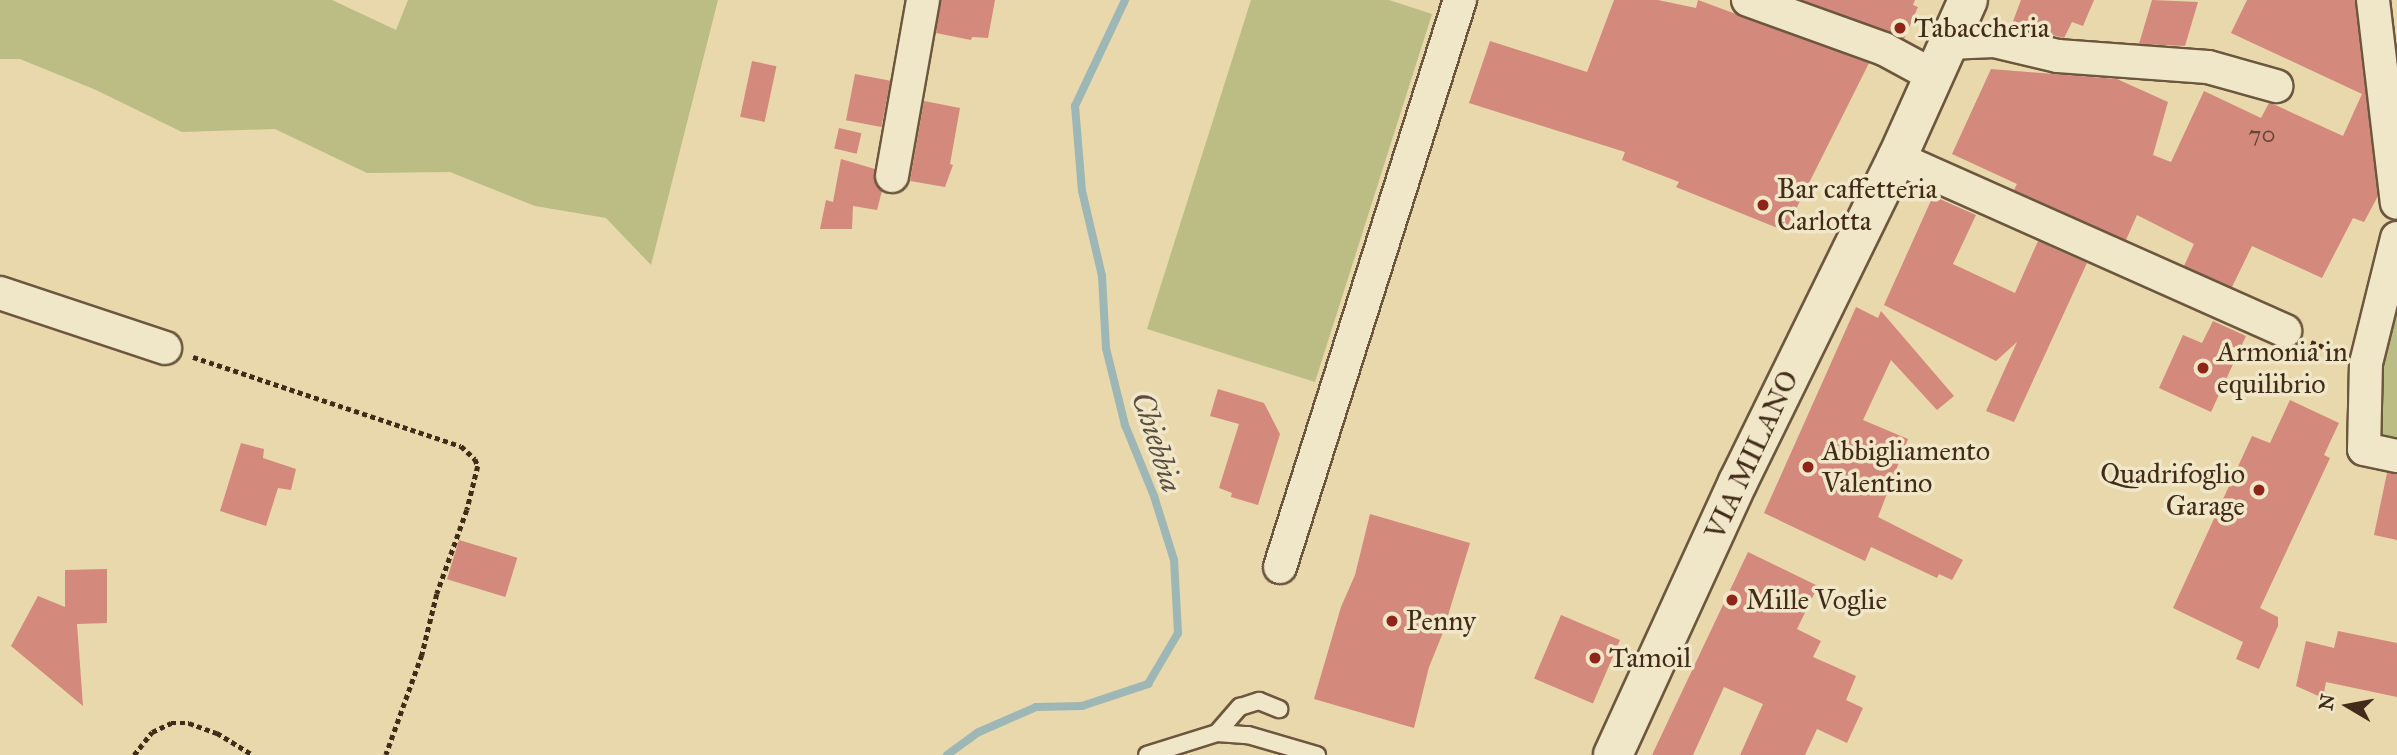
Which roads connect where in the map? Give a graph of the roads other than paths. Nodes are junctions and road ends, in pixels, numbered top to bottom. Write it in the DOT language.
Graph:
graph roads {
  1 [pos="923,0"];
  2 [pos="1460,0"];
  3 [pos="1748,0"];
  4 [pos="1968,0"];
  5 [pos="2373,0"];
  6 [pos="1940,59"];
  7 [pos="2276,86"];
  8 [pos="1897,158"];
  9 [pos="892,176"];
  10 [pos="2397,203"];
  11 [pos="2397,238"];
  12 [pos="0,293"];
  13 [pos="2284,331"];
  14 [pos="165,348"];
  15 [pos="2397,456"];
  16 [pos="1280,567"];
  17 [pos="1279,709"];
  18 [pos="1217,733"];
  19 [pos="1147,755"];
  20 [pos="1317,755"];
  21 [pos="1613,755"];
  1 -- 9 [label="street"];
  2 -- 16 [label="street"];
  3 -- 6 [label="street"];
  4 -- 6 [label="main road, VIA MILANO"];
  5 -- 10 [label="street"];
  6 -- 7 [label="street"];
  6 -- 8 [label="main road, VIA MILANO"];
  8 -- 13 [label="street"];
  8 -- 21 [label="main road, VIA MILANO"];
  11 -- 15 [label="street"];
  12 -- 14 [label="street"];
  17 -- 18 [label="lane"];
  18 -- 19 [label="lane"];
  18 -- 20 [label="lane"];
}
